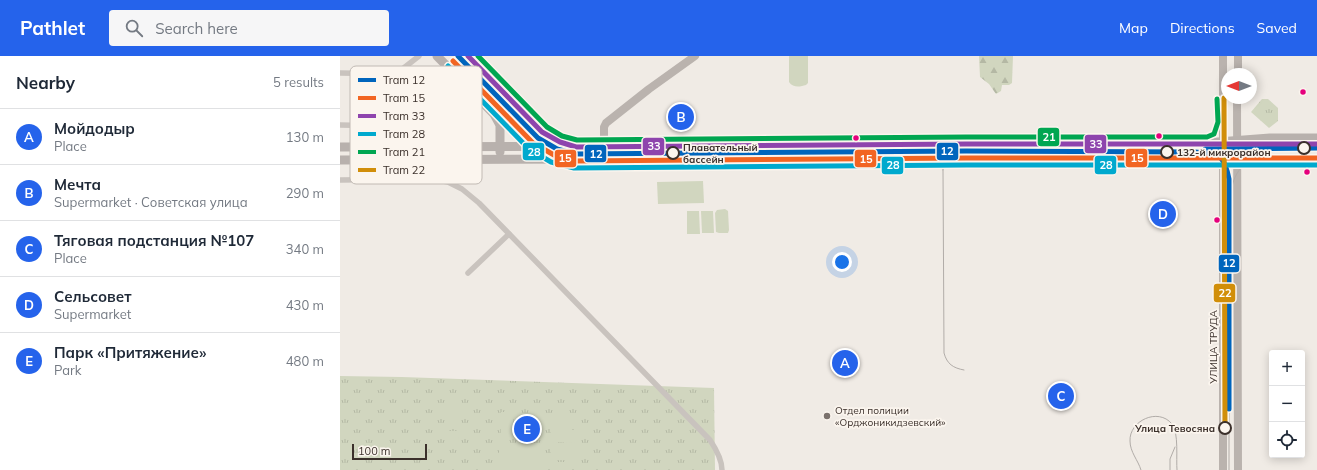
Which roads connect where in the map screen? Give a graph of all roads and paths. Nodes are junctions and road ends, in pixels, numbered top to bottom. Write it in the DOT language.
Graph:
graph roads {
  1 [pos="419,56"];
  2 [pos="437,56"];
  3 [pos="470,56"];
  4 [pos="695,56"];
  5 [pos="1223,56"];
  6 [pos="1238,56"];
  7 [pos="406,66"];
  8 [pos="447,66"];
  9 [pos="480,66"];
  10 [pos="482,68"];
  11 [pos="1238,68"];
  12 [pos="482,102"];
  13 [pos="1238,104"];
  14 [pos="340,125"];
  15 [pos="350,125"];
  16 [pos="1317,138"];
  17 [pos="1238,140"];
  18 [pos="1223,142"];
  19 [pos="942,145"];
  20 [pos="482,146"];
  21 [pos="500,146"];
  22 [pos="564,146"];
  23 [pos="604,146"];
  24 [pos="340,147"];
  25 [pos="350,147"];
  26 [pos="943,158"];
  27 [pos="1223,158"];
  28 [pos="482,159"];
  29 [pos="500,159"];
  30 [pos="604,159"];
  31 [pos="340,160"];
  32 [pos="350,160"];
  33 [pos="1238,160"];
  34 [pos="1317,162"];
  35 [pos="340,180"];
  36 [pos="350,180"];
  37 [pos="452,184"];
  38 [pos="509,234"];
  39 [pos="468,273"];
  40 [pos="722,470"];
  41 [pos="1223,470"];
  42 [pos="1238,470"];
  1 -- 7 [label="street"];
  2 -- 8 [label="main road"];
  3 -- 9 [label="main road"];
  4 -- 23 [label="main road"];
  5 -- 18 [label="main road, УЛИЦА ТРУДА"];
  6 -- 11 [label="main road"];
  10 -- 22 [label="main road"];
  12 -- 21 [label="main road"];
  13 -- 17 [label="main road"];
  14 -- 15 [label="street"];
  16 -- 17 [label="main road"];
  17 -- 18 [label="main road"];
  17 -- 33 [label="main road"];
  18 -- 19 [label="main road"];
  18 -- 27 [label="main road, УЛИЦА ТРУДА"];
  19 -- 23 [label="main road"];
  19 -- 26 [label="main road"];
  20 -- 21 [label="main road"];
  21 -- 22 [label="main road"];
  21 -- 29 [label="main road"];
  22 -- 23 [label="main road"];
  23 -- 30 [label="main road"];
  24 -- 25 [label="main road"];
  26 -- 27 [label="main road"];
  26 -- 30 [label="main road"];
  27 -- 33 [label="main road"];
  27 -- 41 [label="main road, УЛИЦА ТРУДА"];
  28 -- 29 [label="main road"];
  29 -- 30 [label="main road"];
  31 -- 32 [label="main road"];
  33 -- 34 [label="main road"];
  33 -- 42 [label="main road"];
  35 -- 36 [label="street"];
  37 -- 38 [label="street"];
  38 -- 39 [label="street"];
  38 -- 40 [label="street"];
}
